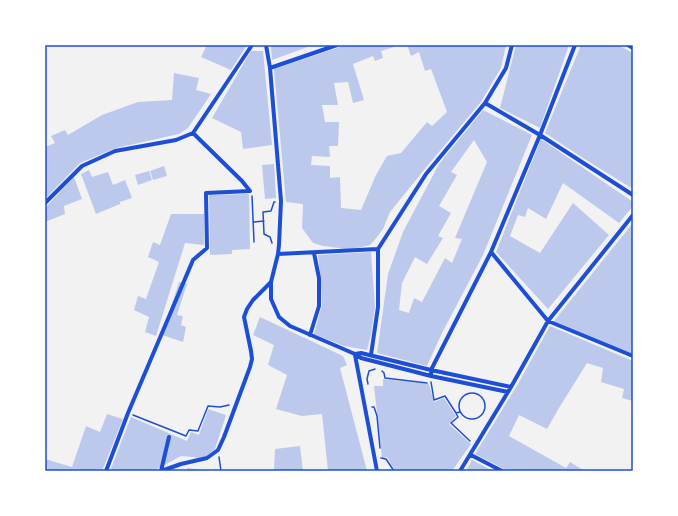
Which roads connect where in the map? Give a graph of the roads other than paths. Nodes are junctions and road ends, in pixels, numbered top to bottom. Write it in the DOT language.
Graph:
graph roads {
  1 [pos="252,45"];
  2 [pos="266,45"];
  3 [pos="336,45"];
  4 [pos="512,45"];
  5 [pos="575,45"];
  6 [pos="628,45"];
  7 [pos="633,48"];
  8 [pos="270,68"];
  9 [pos="485,103"];
  10 [pos="193,133"];
  11 [pos="540,135"];
  12 [pos="633,195"];
  13 [pos="45,203"];
  14 [pos="633,214"];
  15 [pos="378,249"];
  16 [pos="491,252"];
  17 [pos="314,253"];
  18 [pos="278,254"];
  19 [pos="271,282"];
  20 [pos="548,321"];
  21 [pos="310,335"];
  22 [pos="355,354"];
  23 [pos="371,355"];
  24 [pos="633,356"];
  25 [pos="431,370"];
  26 [pos="430,376"];
  27 [pos="511,387"];
  28 [pos="508,392"];
  29 [pos="169,437"];
  30 [pos="471,455"];
  31 [pos="106,471"];
  32 [pos="161,471"];
  33 [pos="377,471"];
  34 [pos="460,471"];
  35 [pos="502,471"];
  1 -- 10 [label="street"];
  2 -- 8 [label="street"];
  3 -- 8 [label="street"];
  4 -- 9 [label="street"];
  5 -- 11 [label="street"];
  6 -- 7 [label="street"];
  8 -- 18 [label="street"];
  9 -- 11 [label="street"];
  9 -- 15 [label="street"];
  10 -- 13 [label="street"];
  10 -- 31 [label="street"];
  11 -- 12 [label="street"];
  11 -- 16 [label="street"];
  14 -- 20 [label="street"];
  15 -- 17 [label="street"];
  15 -- 23 [label="street"];
  16 -- 20 [label="street"];
  16 -- 25 [label="street"];
  17 -- 18 [label="street"];
  17 -- 21 [label="street"];
  18 -- 19 [label="street"];
  19 -- 21 [label="street"];
  19 -- 32 [label="street"];
  20 -- 24 [label="street"];
  20 -- 27 [label="street"];
  21 -- 22 [label="street"];
  22 -- 23 [label="street"];
  22 -- 26 [label="street"];
  22 -- 33 [label="street"];
  23 -- 25 [label="street"];
  25 -- 26 [label="street"];
  25 -- 27 [label="street"];
  26 -- 28 [label="street"];
  27 -- 28 [label="street"];
  28 -- 30 [label="street"];
  29 -- 32 [label="street"];
  30 -- 34 [label="street"];
  30 -- 35 [label="street"];
}
